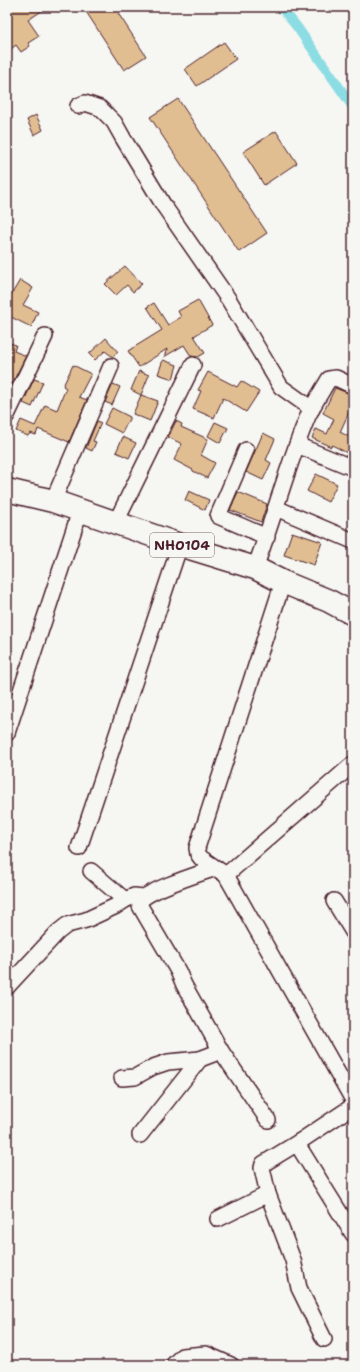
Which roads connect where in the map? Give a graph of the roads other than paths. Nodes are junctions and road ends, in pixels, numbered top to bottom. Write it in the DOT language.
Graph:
graph roads {
  1 [pos="78,106"];
  2 [pos="45,336"];
  3 [pos="193,365"];
  4 [pos="111,366"];
  5 [pos="353,386"];
  6 [pos="312,409"];
  7 [pos="7,415"];
  8 [pos="297,445"];
  9 [pos="246,450"];
  10 [pos="353,468"];
  11 [pos="7,490"];
  12 [pos="53,501"];
  13 [pos="276,508"];
  14 [pos="80,511"];
  15 [pos="116,522"];
  16 [pos="267,536"];
  17 [pos="353,541"];
  18 [pos="180,545"];
  19 [pos="255,568"];
  20 [pos="283,582"];
  21 [pos="353,614"];
  22 [pos="7,733"];
  23 [pos="352,769"];
  24 [pos="79,848"];
  25 [pos="91,871"];
  26 [pos="221,871"];
  27 [pos="143,896"];
  28 [pos="125,900"];
  29 [pos="334,901"];
  30 [pos="353,932"];
  31 [pos="7,987"];
  32 [pos="221,1051"];
  33 [pos="200,1059"];
  34 [pos="122,1078"];
  35 [pos="353,1100"];
  36 [pos="353,1106"];
  37 [pos="268,1120"];
  38 [pos="140,1135"];
  39 [pos="299,1142"];
  40 [pos="268,1194"];
  41 [pos="218,1220"];
  42 [pos="353,1234"];
  43 [pos="324,1340"];
  44 [pos="173,1365"];
  45 [pos="231,1365"];
  1 -- 6 [label="street"];
  2 -- 7 [label="street"];
  3 -- 15 [label="street"];
  4 -- 12 [label="street"];
  5 -- 6 [label="street"];
  6 -- 8 [label="street"];
  8 -- 10 [label="street"];
  8 -- 13 [label="street"];
  9 -- 16 [label="street"];
  11 -- 12 [label="highway, NH0104"];
  12 -- 14 [label="highway, NH0104"];
  13 -- 16 [label="street"];
  13 -- 17 [label="street"];
  14 -- 15 [label="highway, NH0104"];
  14 -- 22 [label="street"];
  15 -- 18 [label="highway, NH0104"];
  16 -- 19 [label="street"];
  18 -- 19 [label="highway, NH0104"];
  18 -- 24 [label="street"];
  19 -- 20 [label="highway, NH0104"];
  20 -- 21 [label="highway, NH0104"];
  20 -- 26 [label="street"];
  23 -- 26 [label="street"];
  25 -- 28 [label="street"];
  26 -- 27 [label="street"];
  26 -- 35 [label="street"];
  27 -- 28 [label="street"];
  27 -- 32 [label="street"];
  28 -- 31 [label="street"];
  29 -- 30 [label="street"];
  32 -- 33 [label="street"];
  32 -- 37 [label="street"];
  33 -- 34 [label="street"];
  33 -- 38 [label="street"];
  36 -- 39 [label="street"];
  39 -- 40 [label="street"];
  39 -- 42 [label="street"];
  40 -- 41 [label="street"];
  40 -- 43 [label="street"];
  44 -- 45 [label="street"];
}
